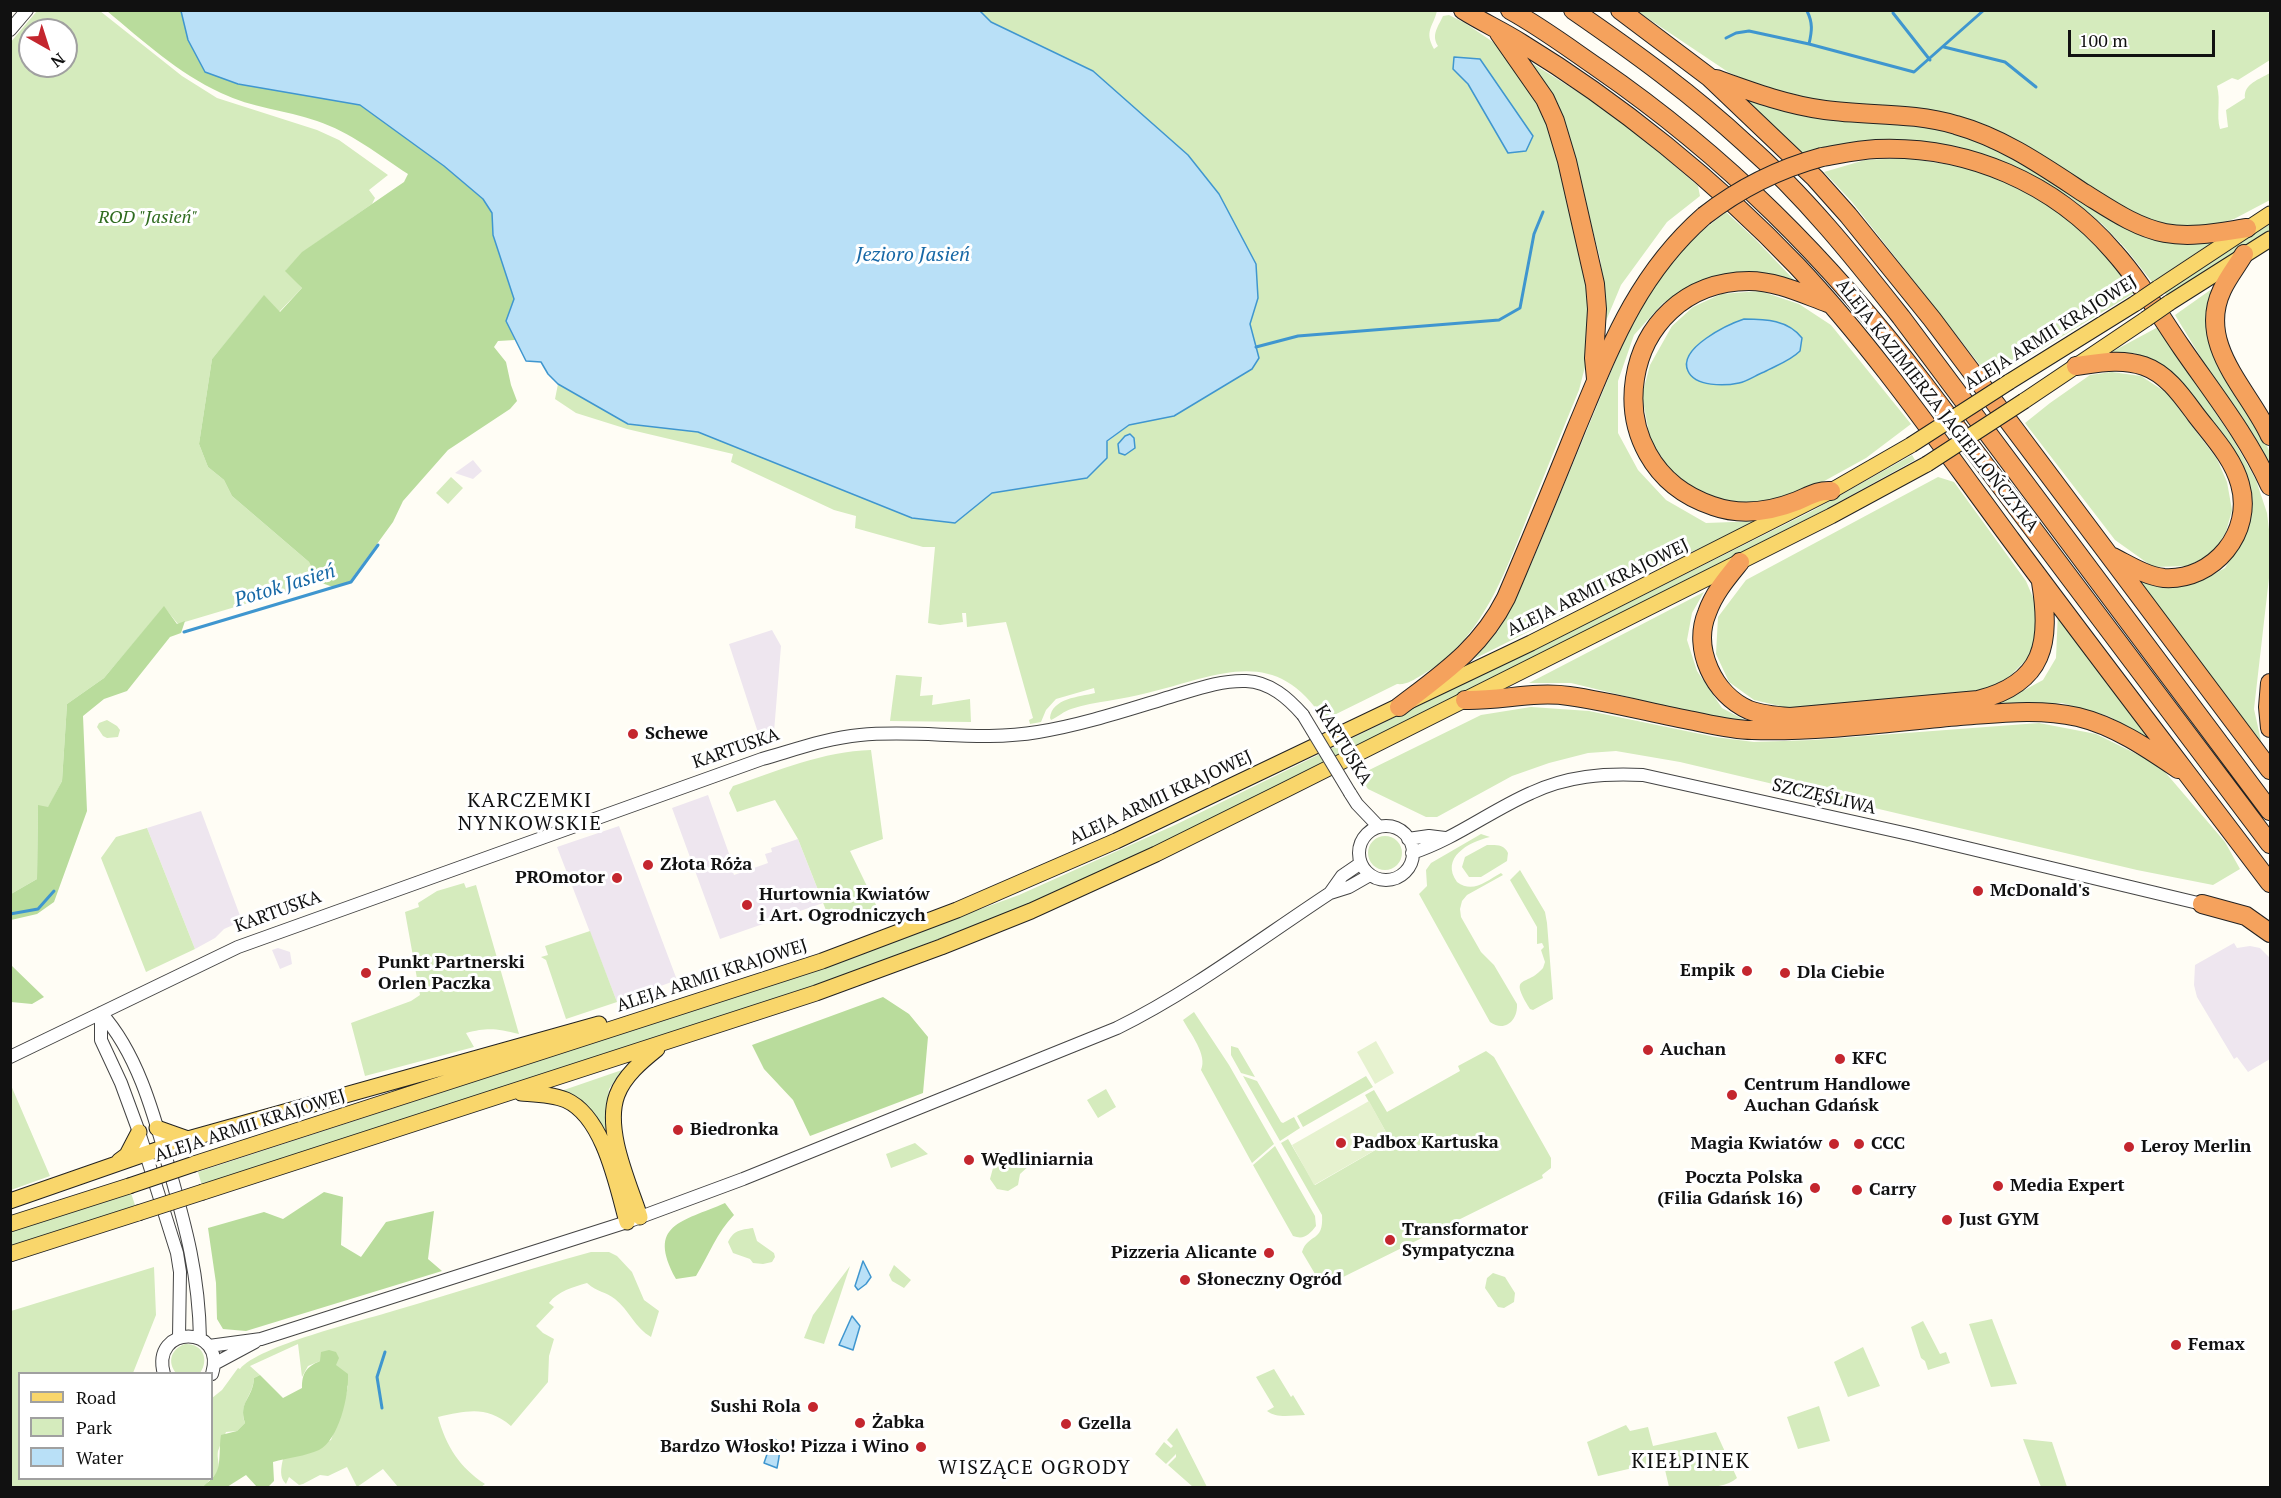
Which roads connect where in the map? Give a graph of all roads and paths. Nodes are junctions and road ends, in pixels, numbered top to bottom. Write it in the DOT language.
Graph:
graph roads {
  1 [pos="27,10"];
  2 [pos="1463,10"];
  3 [pos="1510,10"];
  4 [pos="1574,10"];
  5 [pos="1620,10"];
  6 [pos="10,30"];
  7 [pos="1498,31"];
  8 [pos="1709,77"];
  9 [pos="2271,214"];
  10 [pos="2247,228"];
  11 [pos="2271,239"];
  12 [pos="2244,254"];
  13 [pos="1830,304"];
  14 [pos="2076,366"];
  15 [pos="1596,381"];
  16 [pos="2271,436"];
  17 [pos="2271,486"];
  18 [pos="1831,491"];
  19 [pos="2110,555"];
  20 [pos="1740,562"];
  21 [pos="2041,580"];
  22 [pos="2271,683"];
  23 [pos="1465,700"];
  24 [pos="1399,707"];
  25 [pos="2271,728"];
  26 [pos="2271,770"];
  27 [pos="2192,779"];
  28 [pos="1353,798"];
  29 [pos="2271,811"];
  30 [pos="1379,827"];
  31 [pos="1366,835"];
  32 [pos="1445,838"];
  33 [pos="1408,839"];
  34 [pos="2271,844"];
  35 [pos="1412,853"];
  36 [pos="1361,863"];
  37 [pos="1370,875"];
  38 [pos="2271,883"];
  39 [pos="1330,893"];
  40 [pos="2202,904"];
  41 [pos="2271,933"];
  42 [pos="101,1013"];
  43 [pos="665,1013"];
  44 [pos="667,1042"];
  45 [pos="10,1057"];
  46 [pos="515,1092"];
  47 [pos="157,1128"];
  48 [pos="139,1132"];
  49 [pos="188,1138"];
  50 [pos="163,1147"];
  51 [pos="146,1152"];
  52 [pos="119,1161"];
  53 [pos="10,1201"];
  54 [pos="634,1220"];
  55 [pos="10,1224"];
  56 [pos="10,1254"];
  57 [pos="179,1337"];
  58 [pos="261,1339"];
  59 [pos="205,1342"];
  60 [pos="213,1369"];
  61 [pos="164,1372"];
  1 -- 6 [label="street"];
  2 -- 7 [label="highway"];
  3 -- 34 [label="highway, ALEJA KAZIMIERZA JAGIELLOŃCZYKA"];
  4 -- 29 [label="highway, ALEJA KAZIMIERZA JAGIELLOŃCZYKA"];
  5 -- 8 [label="highway"];
  7 -- 13 [label="highway"];
  7 -- 15 [label="highway"];
  8 -- 10 [label="highway"];
  8 -- 19 [label="highway"];
  9 -- 10 [label="main road"];
  10 -- 18 [label="main road, ALEJA ARMII KRAJOWEJ, bridge"];
  11 -- 12 [label="main road"];
  12 -- 14 [label="main road, ALEJA ARMII KRAJOWEJ, bridge"];
  12 -- 16 [label="highway"];
  13 -- 18 [label="highway"];
  13 -- 21 [label="highway"];
  14 -- 19 [label="highway"];
  14 -- 20 [label="main road, ALEJA ARMII KRAJOWEJ, bridge"];
  15 -- 17 [label="highway, bridge"];
  15 -- 24 [label="highway"];
  18 -- 24 [label="main road, ALEJA ARMII KRAJOWEJ"];
  19 -- 26 [label="highway"];
  20 -- 21 [label="highway"];
  20 -- 23 [label="main road, ALEJA ARMII KRAJOWEJ"];
  21 -- 27 [label="highway"];
  22 -- 25 [label="highway"];
  23 -- 27 [label="highway"];
  23 -- 44 [label="main road, ALEJA ARMII KRAJOWEJ"];
  24 -- 43 [label="main road, ALEJA ARMII KRAJOWEJ"];
  27 -- 38 [label="highway"];
  28 -- 30 [label="street, KARTUSKA"];
  28 -- 31 [label="street, KARTUSKA"];
  28 -- 42 [label="street, KARTUSKA, bridge"];
  30 -- 31 [label="street"];
  30 -- 33 [label="street"];
  31 -- 36 [label="street"];
  32 -- 33 [label="street, SZCZĘŚLIWA"];
  32 -- 35 [label="street, SZCZĘŚLIWA"];
  32 -- 40 [label="street, SZCZĘŚLIWA"];
  33 -- 35 [label="street"];
  35 -- 37 [label="street"];
  36 -- 37 [label="street"];
  36 -- 39 [label="street"];
  37 -- 39 [label="street"];
  39 -- 54 [label="street"];
  40 -- 41 [label="highway"];
  42 -- 45 [label="street, KARTUSKA"];
  42 -- 47 [label="street"];
  42 -- 48 [label="street"];
  43 -- 49 [label="main road"];
  43 -- 55 [label="main road, ALEJA ARMII KRAJOWEJ, bridge"];
  44 -- 46 [label="main road, ALEJA ARMII KRAJOWEJ"];
  44 -- 54 [label="main road"];
  46 -- 54 [label="main road"];
  46 -- 56 [label="main road, ALEJA ARMII KRAJOWEJ, bridge"];
  47 -- 49 [label="main road"];
  47 -- 50 [label="street"];
  48 -- 51 [label="street"];
  48 -- 52 [label="main road"];
  49 -- 50 [label="main road"];
  50 -- 51 [label="main road"];
  50 -- 59 [label="street"];
  51 -- 52 [label="main road"];
  51 -- 57 [label="street"];
  52 -- 53 [label="main road"];
  54 -- 58 [label="street"];
  57 -- 59 [label="street"];
  57 -- 61 [label="street"];
  58 -- 59 [label="street"];
  58 -- 60 [label="street"];
  59 -- 60 [label="street"];
}
